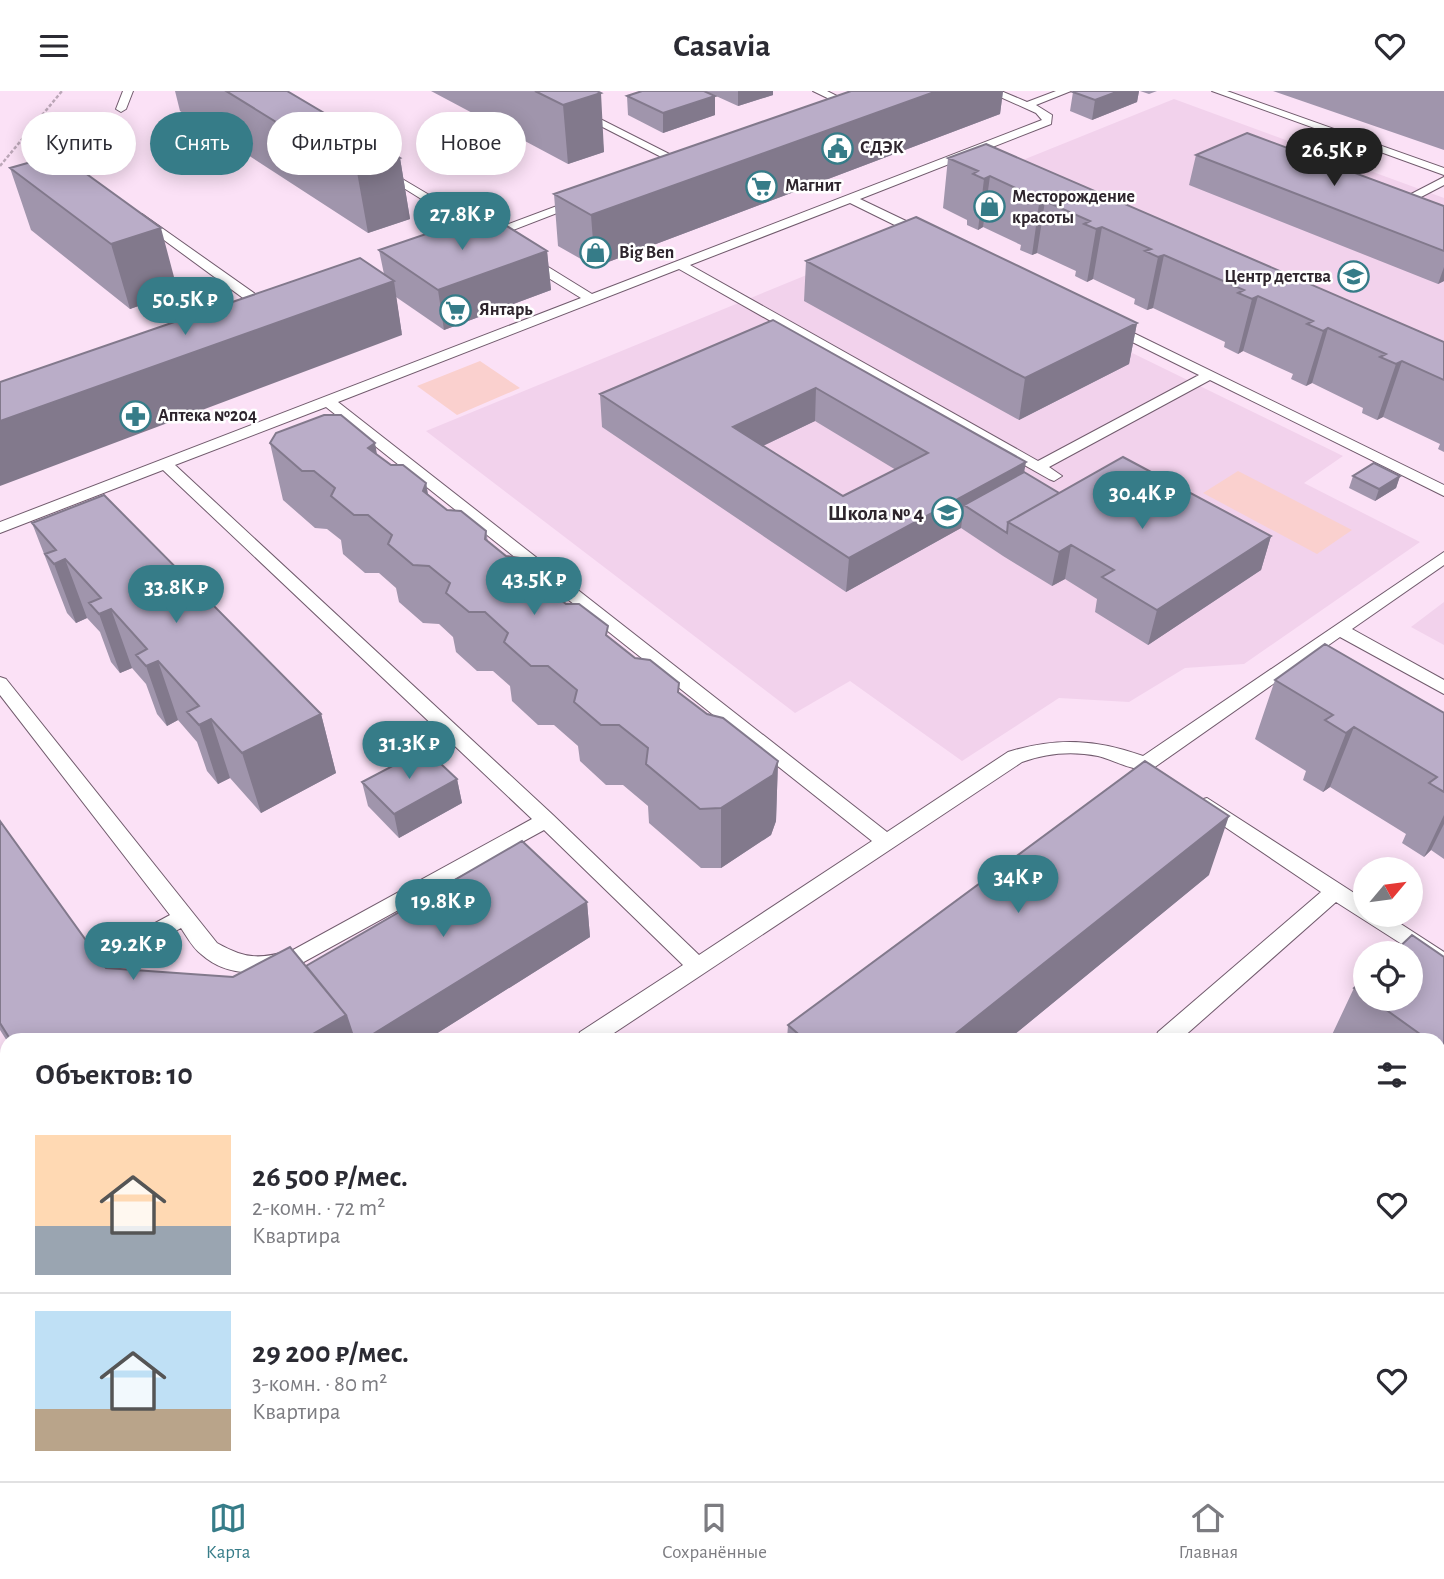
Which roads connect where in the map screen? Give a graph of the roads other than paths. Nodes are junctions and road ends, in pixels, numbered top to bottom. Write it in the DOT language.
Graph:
graph roads {
  1 [pos="128,91"];
  2 [pos="537,91"];
  3 [pos="818,91"];
  4 [pos="992,91"];
  5 [pos="1066,91"];
  6 [pos="1217,91"];
  7 [pos="1027,105"];
  8 [pos="121,109"];
  9 [pos="826,115"];
  10 [pos="685,165"];
  11 [pos="1444,172"];
  12 [pos="390,175"];
  13 [pos="1444,180"];
  14 [pos="593,198"];
  15 [pos="852,199"];
  16 [pos="1381,202"];
  17 [pos="127,206"];
  18 [pos="1393,207"];
  19 [pos="1406,212"];
  20 [pos="938,241"];
  21 [pos="494,242"];
  22 [pos="681,265"];
  23 [pos="592,299"];
  24 [pos="272,312"];
  25 [pos="1098,320"];
  26 [pos="1209,375"];
  27 [pos="328,401"];
  28 [pos="165,464"];
  29 [pos="1038,467"];
  30 [pos="1054,476"];
  31 [pos="1444,491"];
  32 [pos="0,528"];
  33 [pos="1444,557"];
  34 [pos="1340,630"];
  35 [pos="0,684"];
  36 [pos="1444,688"];
  37 [pos="1145,764"];
  38 [pos="1167,779"];
  39 [pos="1190,794"];
  40 [pos="546,820"];
  41 [pos="887,842"];
  42 [pos="1335,891"];
  43 [pos="1353,903"];
  44 [pos="184,917"];
  45 [pos="1389,927"];
  46 [pos="1444,964"];
  47 [pos="697,966"];
  48 [pos="91,968"];
  49 [pos="597,1033"];
  50 [pos="1173,1033"];
  1 -- 8 [label="lane"];
  2 -- 10 [label="lane"];
  3 -- 9 [label="lane"];
  4 -- 7 [label="lane"];
  5 -- 7 [label="lane"];
  6 -- 11 [label="lane"];
  7 -- 15 [label="lane"];
  12 -- 21 [label="lane"];
  13 -- 18 [label="lane"];
  14 -- 21 [label="lane"];
  15 -- 20 [label="lane"];
  15 -- 22 [label="lane"];
  16 -- 18 [label="lane"];
  17 -- 24 [label="lane"];
  18 -- 19 [label="lane"];
  21 -- 23 [label="lane"];
  22 -- 23 [label="lane"];
  22 -- 29 [label="lane"];
  23 -- 27 [label="lane"];
  25 -- 26 [label="lane"];
  26 -- 29 [label="lane"];
  26 -- 31 [label="lane"];
  27 -- 28 [label="lane"];
  27 -- 41 [label="lane"];
  28 -- 32 [label="lane"];
  28 -- 40 [label="lane"];
  29 -- 30 [label="lane"];
  33 -- 34 [label="lane"];
  34 -- 36 [label="lane"];
  34 -- 37 [label="lane"];
  35 -- 44 [label="lane"];
  37 -- 38 [label="lane"];
  37 -- 41 [label="lane"];
  39 -- 42 [label="lane"];
  40 -- 44 [label="lane"];
  40 -- 47 [label="lane"];
  41 -- 47 [label="lane"];
  42 -- 43 [label="lane"];
  42 -- 50 [label="lane"];
  44 -- 48 [label="lane"];
  45 -- 46 [label="lane"];
  47 -- 49 [label="lane"];
}
